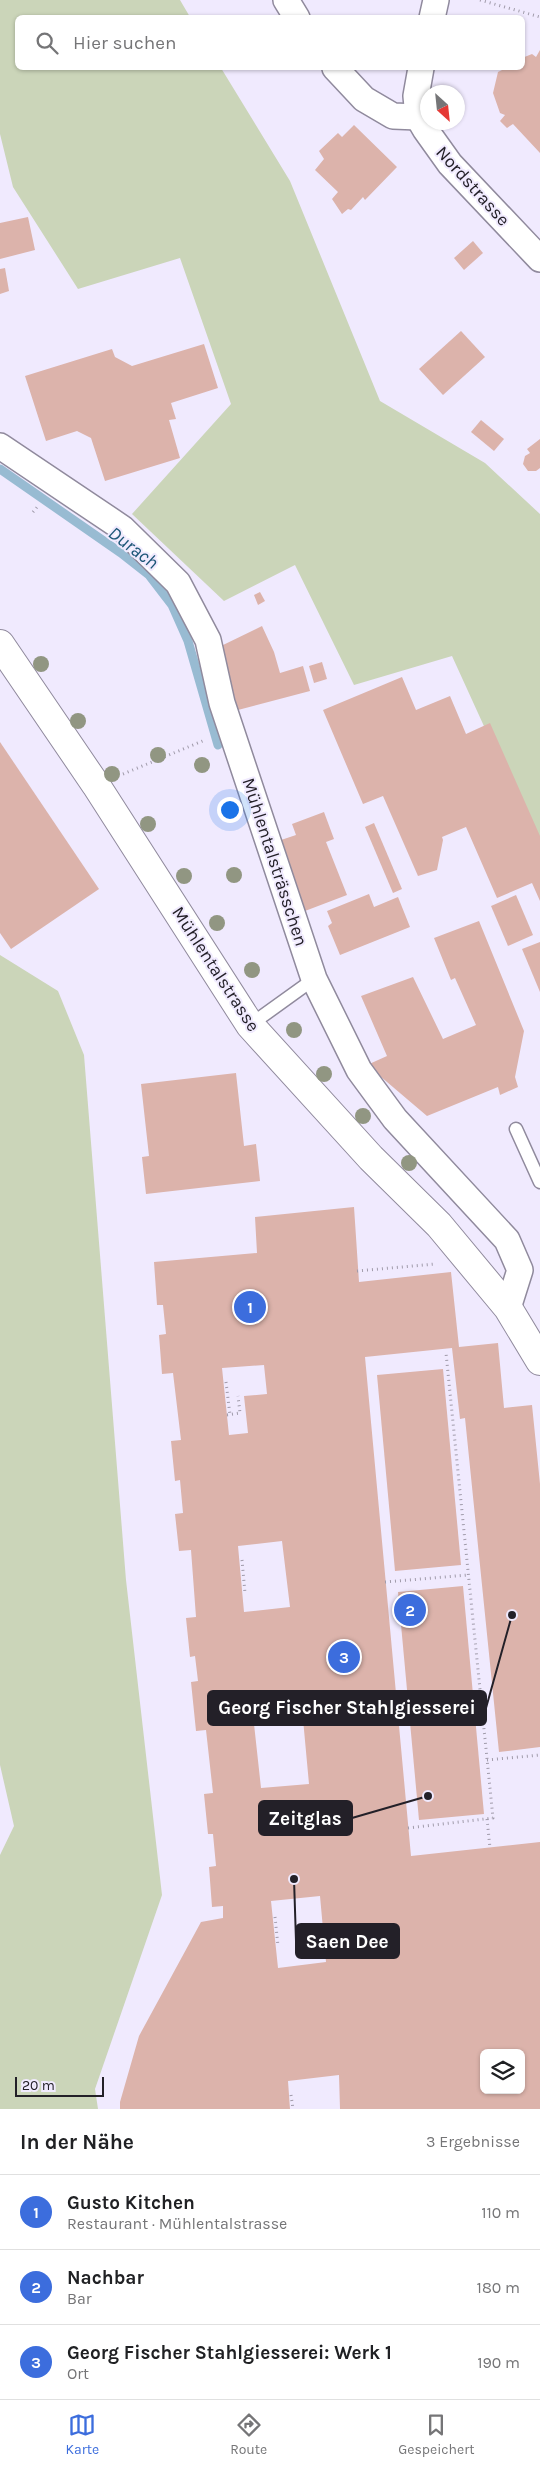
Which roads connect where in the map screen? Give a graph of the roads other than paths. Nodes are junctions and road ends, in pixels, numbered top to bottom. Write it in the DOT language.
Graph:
graph roads {
  1 [pos="286,0"];
  2 [pos="436,0"];
  3 [pos="295,15"];
  4 [pos="433,15"];
  5 [pos="337,70"];
  6 [pos="421,70"];
  7 [pos="418,118"];
  8 [pos="540,259"];
  9 [pos="0,446"];
  10 [pos="0,644"];
  11 [pos="314,979"];
  12 [pos="250,1026"];
  13 [pos="516,1129"];
  14 [pos="540,1182"];
  15 [pos="508,1308"];
  16 [pos="540,1361"];
  1 -- 3 [label="street"];
  2 -- 4 [label="street"];
  5 -- 7 [label="street"];
  6 -- 7 [label="street"];
  7 -- 8 [label="street, Nordstrasse"];
  9 -- 11 [label="street, Mühlentalsträsschen"];
  10 -- 12 [label="street, Mühlentalstrasse"];
  11 -- 12 [label="lane"];
  11 -- 15 [label="street, Mühlentalsträsschen"];
  12 -- 15 [label="street, Mühlentalstrasse"];
  13 -- 14 [label="lane"];
  15 -- 16 [label="street, Mühlentalstrasse"];
}
